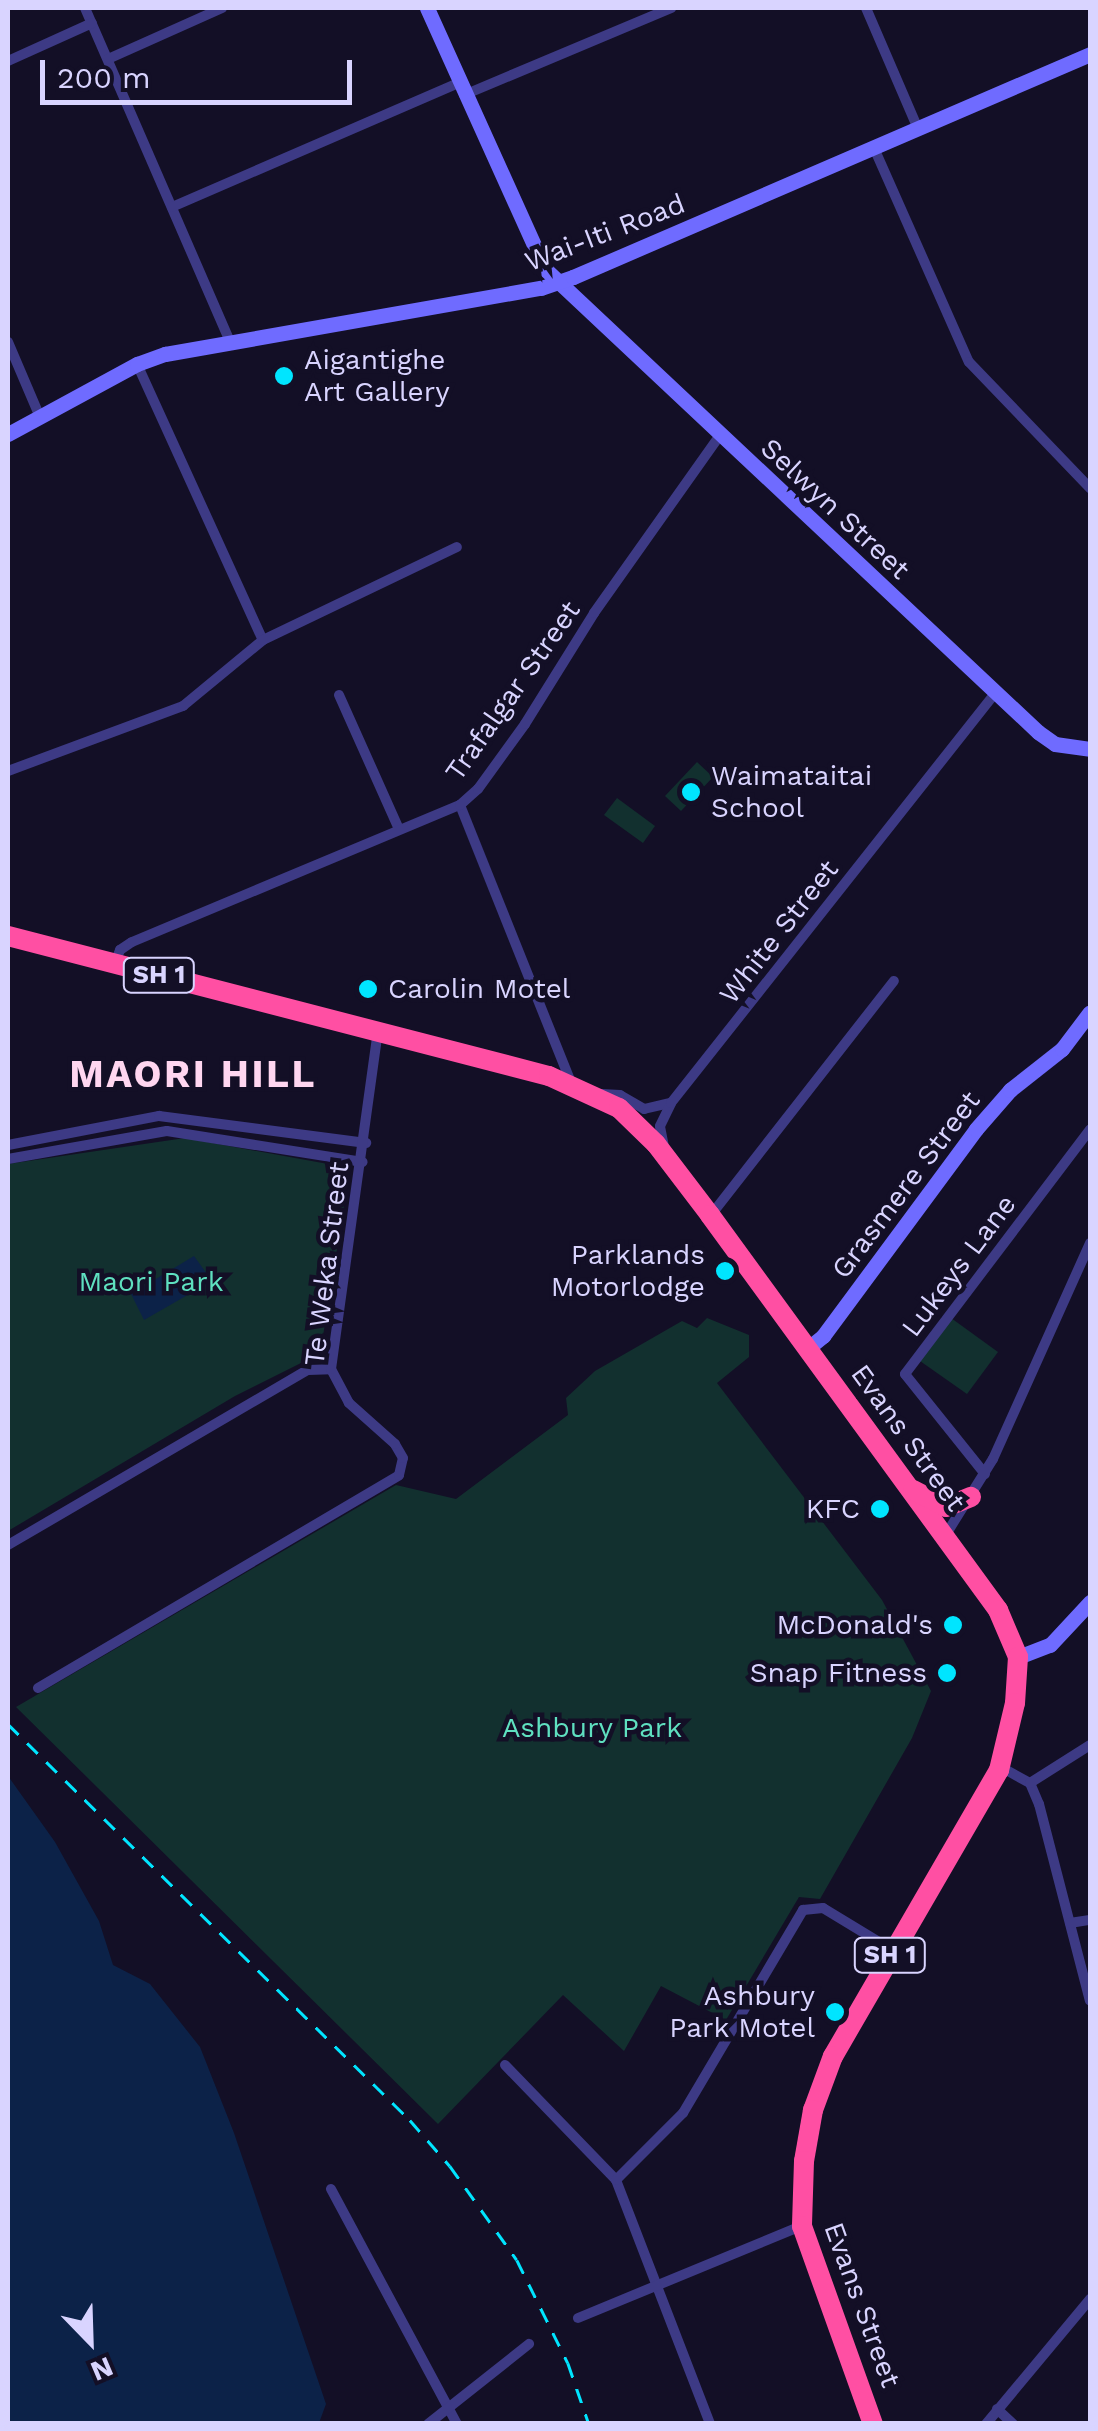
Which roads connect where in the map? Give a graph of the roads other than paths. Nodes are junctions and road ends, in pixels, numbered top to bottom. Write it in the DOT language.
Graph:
graph roads {
  1 [pos="86,8"];
  2 [pos="222,8"];
  3 [pos="427,8"];
  4 [pos="671,8"];
  5 [pos="866,8"];
  6 [pos="92,23"];
  7 [pos="1090,54"];
  8 [pos="108,59"];
  9 [pos="8,60"];
  10 [pos="462,89"];
  11 [pos="918,128"];
  12 [pos="874,148"];
  13 [pos="172,208"];
  14 [pos="558,282"];
  15 [pos="8,342"];
  16 [pos="230,342"];
  17 [pos="137,364"];
  18 [pos="40,416"];
  19 [pos="8,434"];
  20 [pos="720,436"];
  21 [pos="1090,488"];
  22 [pos="457,548"];
  23 [pos="263,640"];
  24 [pos="996,692"];
  25 [pos="339,695"];
  26 [pos="1090,749"];
  27 [pos="8,771"];
  28 [pos="460,805"];
  29 [pos="399,829"];
  30 [pos="8,936"];
  31 [pos="115,962"];
  32 [pos="894,981"];
  33 [pos="1090,1012"];
  34 [pos="378,1032"];
  35 [pos="571,1083"];
  36 [pos="592,1093"];
  37 [pos="671,1103"];
  38 [pos="1090,1130"];
  39 [pos="366,1143"];
  40 [pos="8,1144"];
  41 [pos="666,1158"];
  42 [pos="8,1159"];
  43 [pos="363,1162"];
  44 [pos="710,1216"];
  45 [pos="1090,1243"];
  46 [pos="807,1350"];
  47 [pos="331,1369"];
  48 [pos="984,1474"];
  49 [pos="907,1486"];
  50 [pos="971,1497"];
  51 [pos="945,1536"];
  52 [pos="8,1545"];
  53 [pos="1090,1602"];
  54 [pos="1018,1657"];
  55 [pos="38,1688"];
  56 [pos="1090,1745"];
  57 [pos="998,1765"];
  58 [pos="1030,1783"];
  59 [pos="1090,1920"];
  60 [pos="1070,1923"];
  61 [pos="892,1950"];
  62 [pos="1090,2001"];
  63 [pos="505,2065"];
  64 [pos="616,2180"];
  65 [pos="331,2189"];
  66 [pos="802,2226"];
  67 [pos="654,2286"];
  68 [pos="1090,2299"];
  69 [pos="578,2318"];
  70 [pos="529,2344"];
  71 [pos="447,2405"];
  72 [pos="998,2410"];
  73 [pos="428,2424"];
  74 [pos="456,2424"];
  75 [pos="710,2424"];
  76 [pos="873,2424"];
  77 [pos="986,2424"];
  78 [pos="1014,2424"];
  1 -- 6 [label="street"];
  2 -- 8 [label="street"];
  3 -- 10 [label="street, Selwyn Street"];
  4 -- 10 [label="street"];
  5 -- 11 [label="street"];
  6 -- 8 [label="street"];
  6 -- 9 [label="street"];
  7 -- 11 [label="street, Wai-Iti Road"];
  8 -- 13 [label="street"];
  10 -- 13 [label="street"];
  10 -- 14 [label="street, Selwyn Street"];
  11 -- 12 [label="street, Wai-Iti Road"];
  12 -- 14 [label="street, Wai-Iti Road"];
  12 -- 21 [label="street"];
  13 -- 16 [label="street"];
  14 -- 16 [label="street, Wai-Iti Road"];
  14 -- 20 [label="street, Selwyn Street"];
  15 -- 18 [label="street"];
  16 -- 17 [label="street, Wai-Iti Road"];
  17 -- 18 [label="street, Wai-Iti Road"];
  17 -- 23 [label="street"];
  18 -- 19 [label="street, Wai-Iti Road"];
  20 -- 24 [label="street, Selwyn Street"];
  20 -- 28 [label="street, Trafalgar Street"];
  22 -- 23 [label="street"];
  23 -- 27 [label="street"];
  24 -- 26 [label="street, Selwyn Street"];
  24 -- 37 [label="street, White Street"];
  25 -- 29 [label="street"];
  28 -- 29 [label="street, Trafalgar Street"];
  28 -- 35 [label="street"];
  29 -- 31 [label="street, Trafalgar Street"];
  30 -- 31 [label="highway, Evans Street / SH 1"];
  31 -- 34 [label="highway, Evans Street / SH 1"];
  32 -- 44 [label="street"];
  33 -- 46 [label="street, Grasmere Street"];
  34 -- 35 [label="highway, Evans Street / SH 1"];
  34 -- 39 [label="street, Te Weka Street"];
  35 -- 36 [label="highway, Evans Street / SH 1"];
  36 -- 37 [label="street"];
  36 -- 41 [label="highway, Evans Street / SH 1"];
  37 -- 41 [label="street"];
  38 -- 48 [label="street, Lukeys Lane"];
  39 -- 40 [label="street"];
  39 -- 43 [label="street, Te Weka Street"];
  41 -- 44 [label="highway, Evans Street / SH 1"];
  42 -- 43 [label="street"];
  43 -- 47 [label="street, Te Weka Street"];
  44 -- 46 [label="highway, Evans Street / SH 1"];
  45 -- 48 [label="street"];
  46 -- 49 [label="highway, Evans Street / SH 1"];
  47 -- 52 [label="street"];
  47 -- 55 [label="street, Te Weka Street"];
  48 -- 50 [label="street"];
  49 -- 50 [label="highway"];
  49 -- 51 [label="highway, Evans Street / SH 1"];
  50 -- 51 [label="street"];
  51 -- 54 [label="highway, Evans Street / SH 1"];
  53 -- 54 [label="street"];
  54 -- 57 [label="highway, Evans Street / SH 1"];
  56 -- 58 [label="street"];
  57 -- 58 [label="street"];
  57 -- 61 [label="highway, Evans Street / SH 1"];
  58 -- 60 [label="street"];
  59 -- 60 [label="street"];
  60 -- 62 [label="street"];
  61 -- 64 [label="street"];
  61 -- 66 [label="highway, Evans Street / SH 1"];
  63 -- 64 [label="street"];
  64 -- 67 [label="street"];
  65 -- 71 [label="street"];
  66 -- 67 [label="street"];
  66 -- 76 [label="highway, Evans Street / SH 1"];
  67 -- 69 [label="street"];
  67 -- 75 [label="street"];
  68 -- 72 [label="street"];
  70 -- 71 [label="street"];
  71 -- 73 [label="street"];
  71 -- 74 [label="street"];
  72 -- 77 [label="street"];
  72 -- 78 [label="street"];
}
